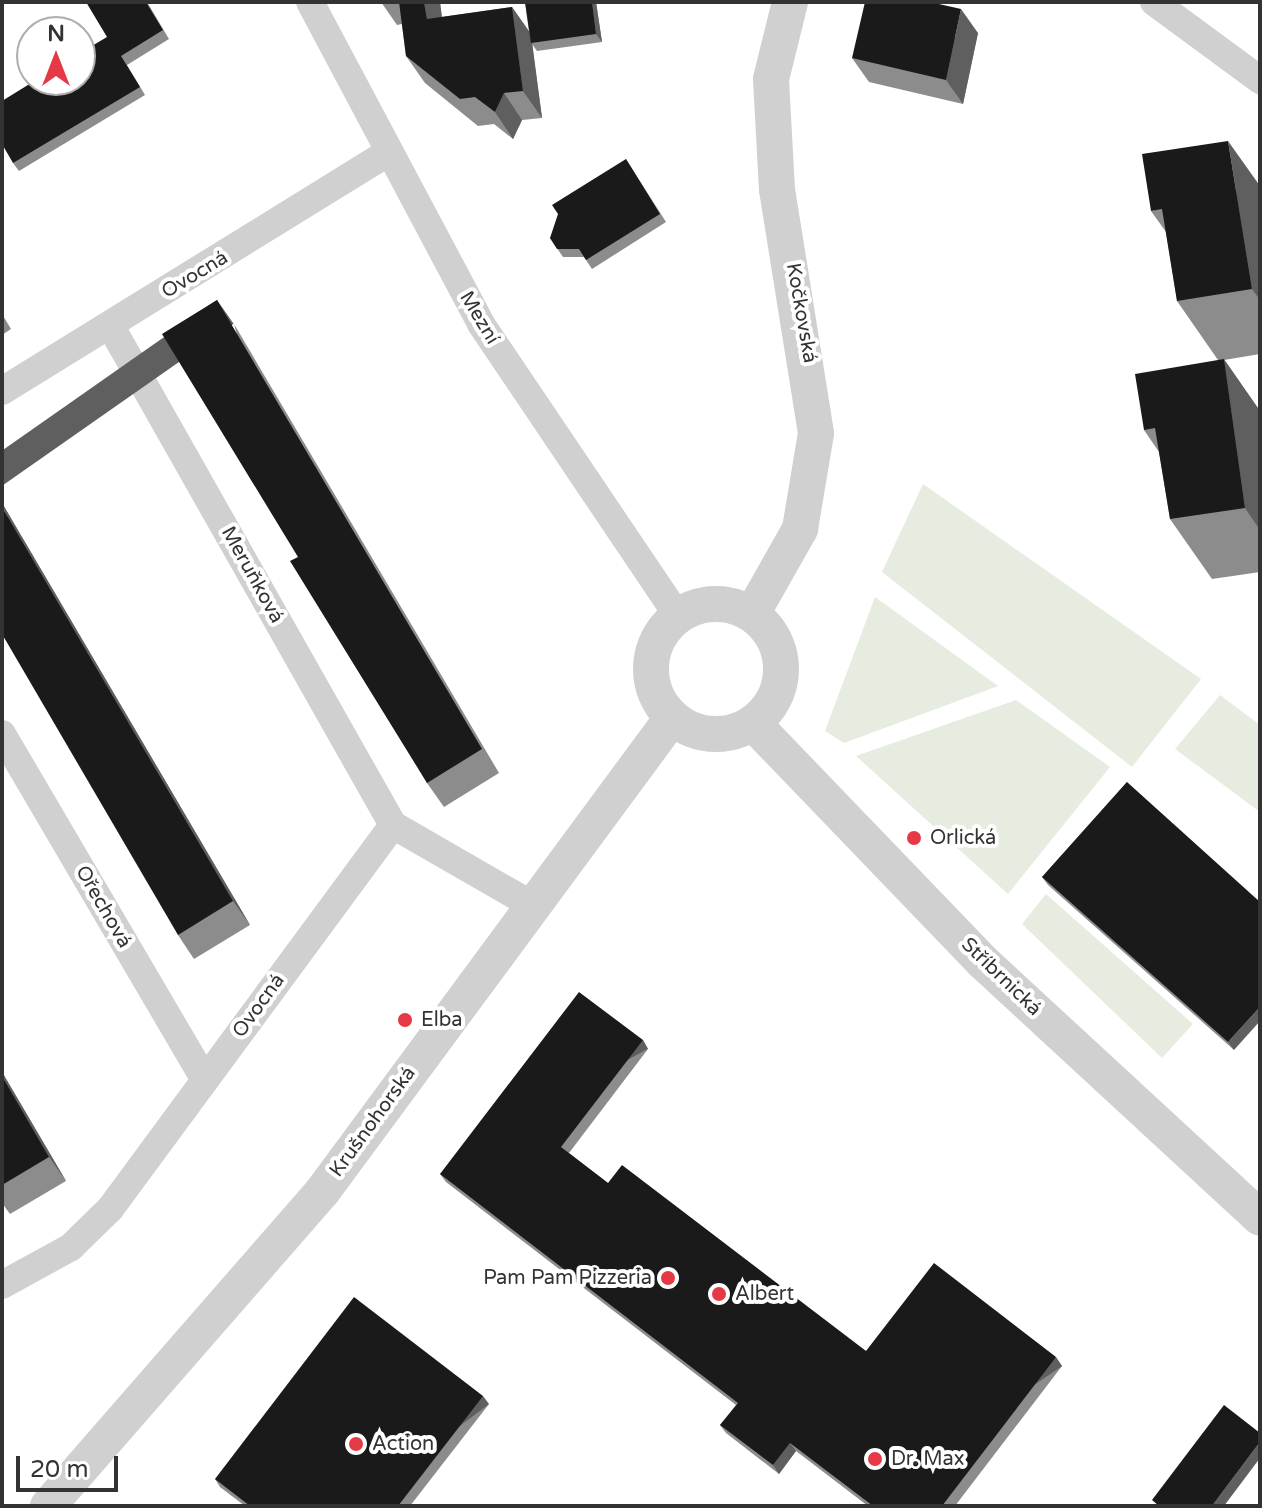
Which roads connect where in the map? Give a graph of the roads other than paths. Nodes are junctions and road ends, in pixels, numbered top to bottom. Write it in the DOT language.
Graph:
graph roads {
  1 [pos="310,2"];
  2 [pos="790,2"];
  3 [pos="1154,2"];
  4 [pos="1260,80"];
  5 [pos="386,154"];
  6 [pos="110,325"];
  7 [pos="2,391"];
  8 [pos="752,614"];
  9 [pos="678,616"];
  10 [pos="672,718"];
  11 [pos="753,723"];
  12 [pos="2,734"];
  13 [pos="393,825"];
  14 [pos="532,905"];
  15 [pos="205,1080"];
  16 [pos="1260,1218"];
  17 [pos="2,1285"];
  18 [pos="48,1506"];
  1 -- 5 [label="street, Mezní"];
  2 -- 8 [label="street, Kočkovská"];
  3 -- 4 [label="street"];
  5 -- 6 [label="street, Ovocná"];
  5 -- 9 [label="street, Mezní"];
  6 -- 7 [label="street, Ovocná"];
  6 -- 13 [label="street, Meruňková"];
  8 -- 9 [label="street"];
  8 -- 11 [label="street"];
  9 -- 10 [label="street"];
  10 -- 11 [label="street"];
  10 -- 14 [label="street, Krušnohorská"];
  11 -- 16 [label="street, Stříbrnická"];
  12 -- 15 [label="street, Ořechová"];
  13 -- 14 [label="street"];
  13 -- 15 [label="street, Ovocná"];
  14 -- 18 [label="street, Krušnohorská"];
  15 -- 17 [label="street, Ovocná"];
}
